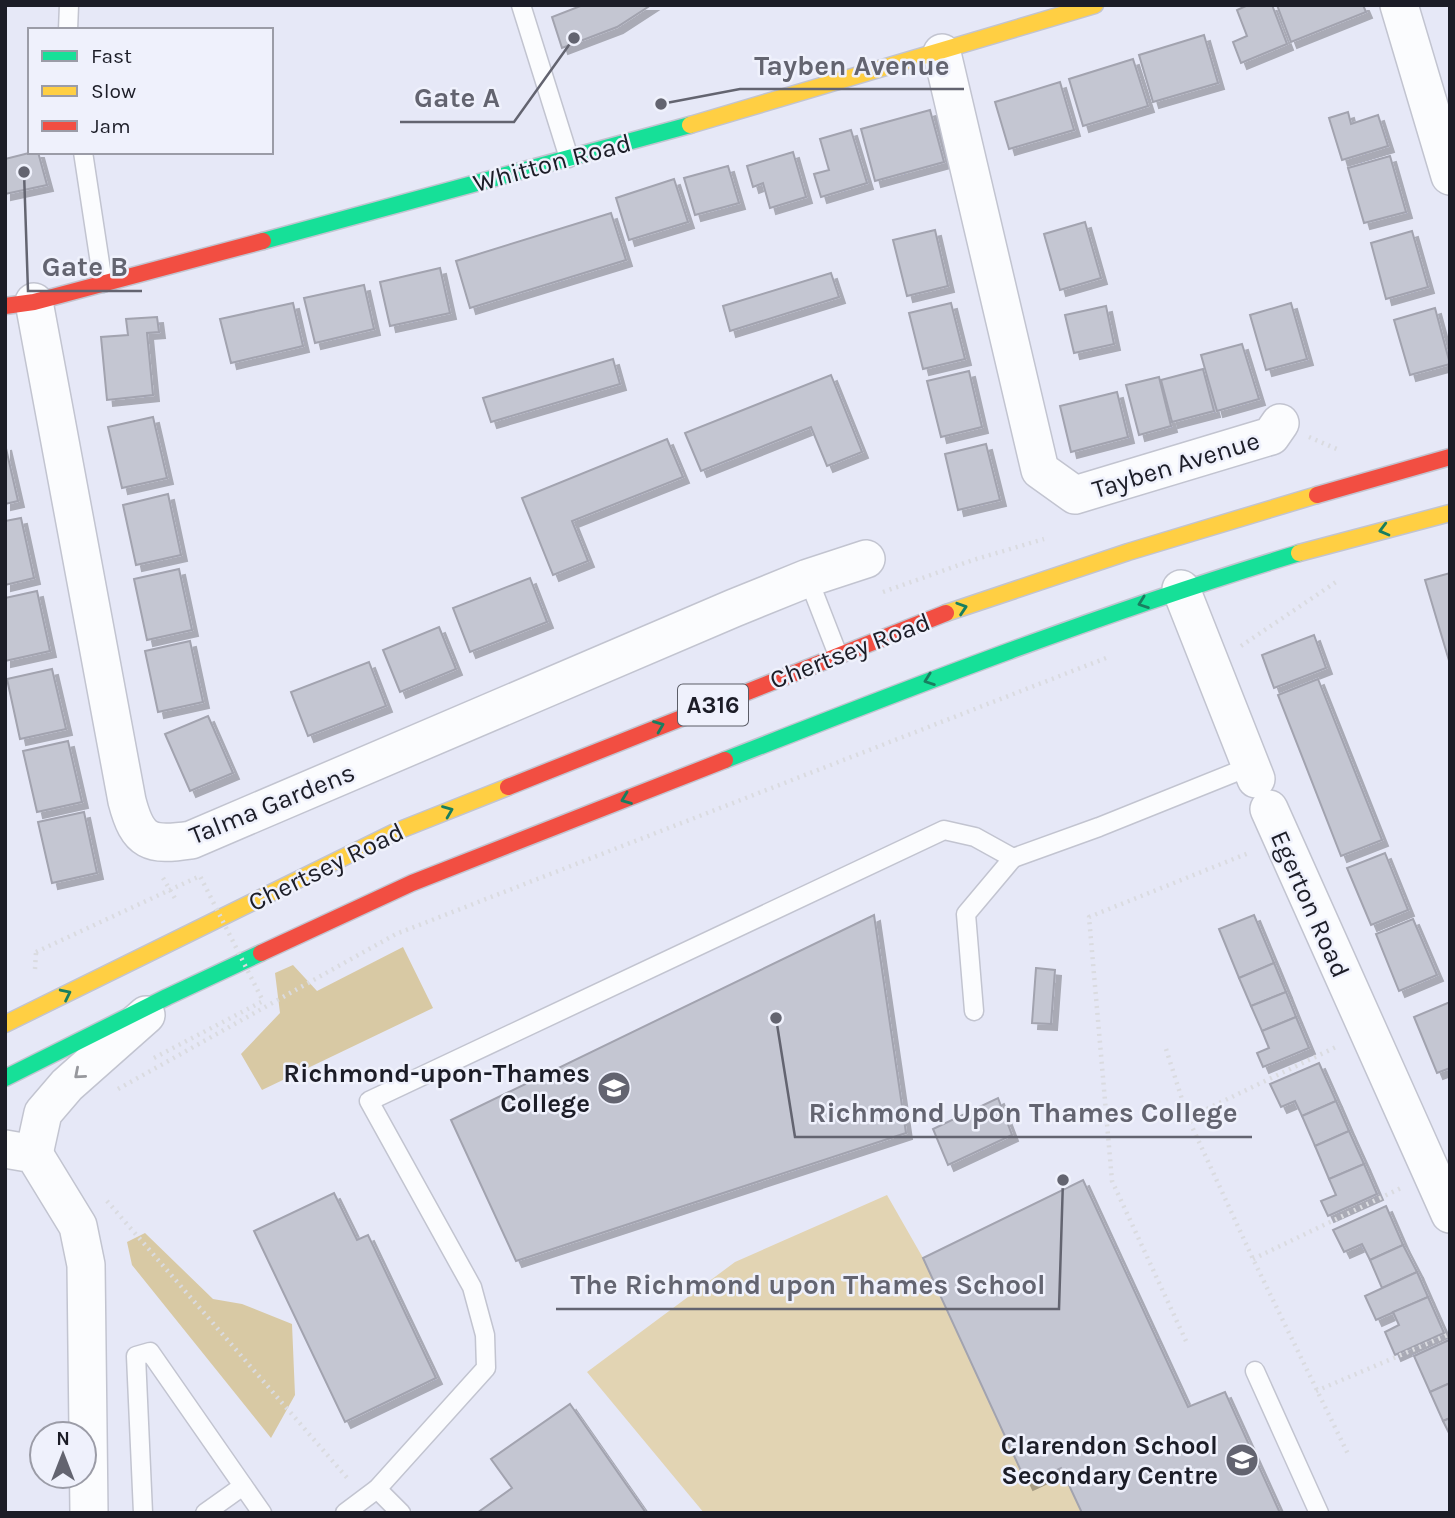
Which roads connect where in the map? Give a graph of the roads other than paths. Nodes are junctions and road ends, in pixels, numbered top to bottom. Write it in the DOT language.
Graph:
graph roads {
  1 [pos="69,5"];
  2 [pos="521,5"];
  3 [pos="1095,5"];
  4 [pos="1399,5"];
  5 [pos="68,28"];
  6 [pos="942,53"];
  7 [pos="83,154"];
  8 [pos="569,158"];
  9 [pos="1450,176"];
  10 [pos="103,284"];
  11 [pos="20,304"];
  12 [pos="1280,423"];
  13 [pos="1450,457"];
  14 [pos="1450,513"];
  15 [pos="866,559"];
  16 [pos="808,578"];
  17 [pos="1181,589"];
  18 [pos="838,655"];
  19 [pos="1264,798"];
  20 [pos="1013,858"];
  21 [pos="167,997"];
  22 [pos="974,1011"];
  23 [pos="5,1024"];
  24 [pos="5,1078"];
  25 [pos="20,1151"];
  26 [pos="1439,1160"];
  27 [pos="1450,1214"];
  28 [pos="1255,1371"];
  29 [pos="243,1486"];
  30 [pos="369,1495"];
  31 [pos="89,1513"];
  32 [pos="143,1513"];
  33 [pos="205,1513"];
  34 [pos="262,1513"];
  35 [pos="345,1513"];
  36 [pos="401,1513"];
  37 [pos="1319,1513"];
  1 -- 5 [label="lane"];
  2 -- 8 [label="lane"];
  3 -- 6 [label="main road, Whitton Road"];
  4 -- 9 [label="street"];
  6 -- 8 [label="main road, Whitton Road"];
  6 -- 12 [label="street, Tayben Avenue"];
  7 -- 10 [label="lane"];
  8 -- 10 [label="main road, Whitton Road"];
  10 -- 11 [label="main road, Whitton Road"];
  11 -- 16 [label="street, Talma Gardens"];
  18 -- 13 [label="main road, Chertsey Road / A316, one-way"];
  14 -- 17 [label="main road, Chertsey Road / A316, one-way"];
  15 -- 16 [label="street, Talma Gardens"];
  16 -- 18 [label="lane"];
  17 -- 19 [label="street, Egerton Road"];
  17 -- 21 [label="main road, Chertsey Road / A316, one-way"];
  23 -- 18 [label="main road, Chertsey Road / A316, one-way"];
  19 -- 20 [label="lane"];
  19 -- 26 [label="street, Egerton Road"];
  20 -- 22 [label="lane"];
  20 -- 30 [label="lane"];
  21 -- 24 [label="main road, Chertsey Road / A316"];
  21 -- 25 [label="street, one-way"];
  25 -- 31 [label="street"];
  26 -- 27 [label="street, Egerton Road"];
  28 -- 37 [label="lane"];
  29 -- 32 [label="lane"];
  29 -- 33 [label="lane"];
  29 -- 34 [label="lane"];
  30 -- 35 [label="lane"];
  30 -- 36 [label="lane"];
}
